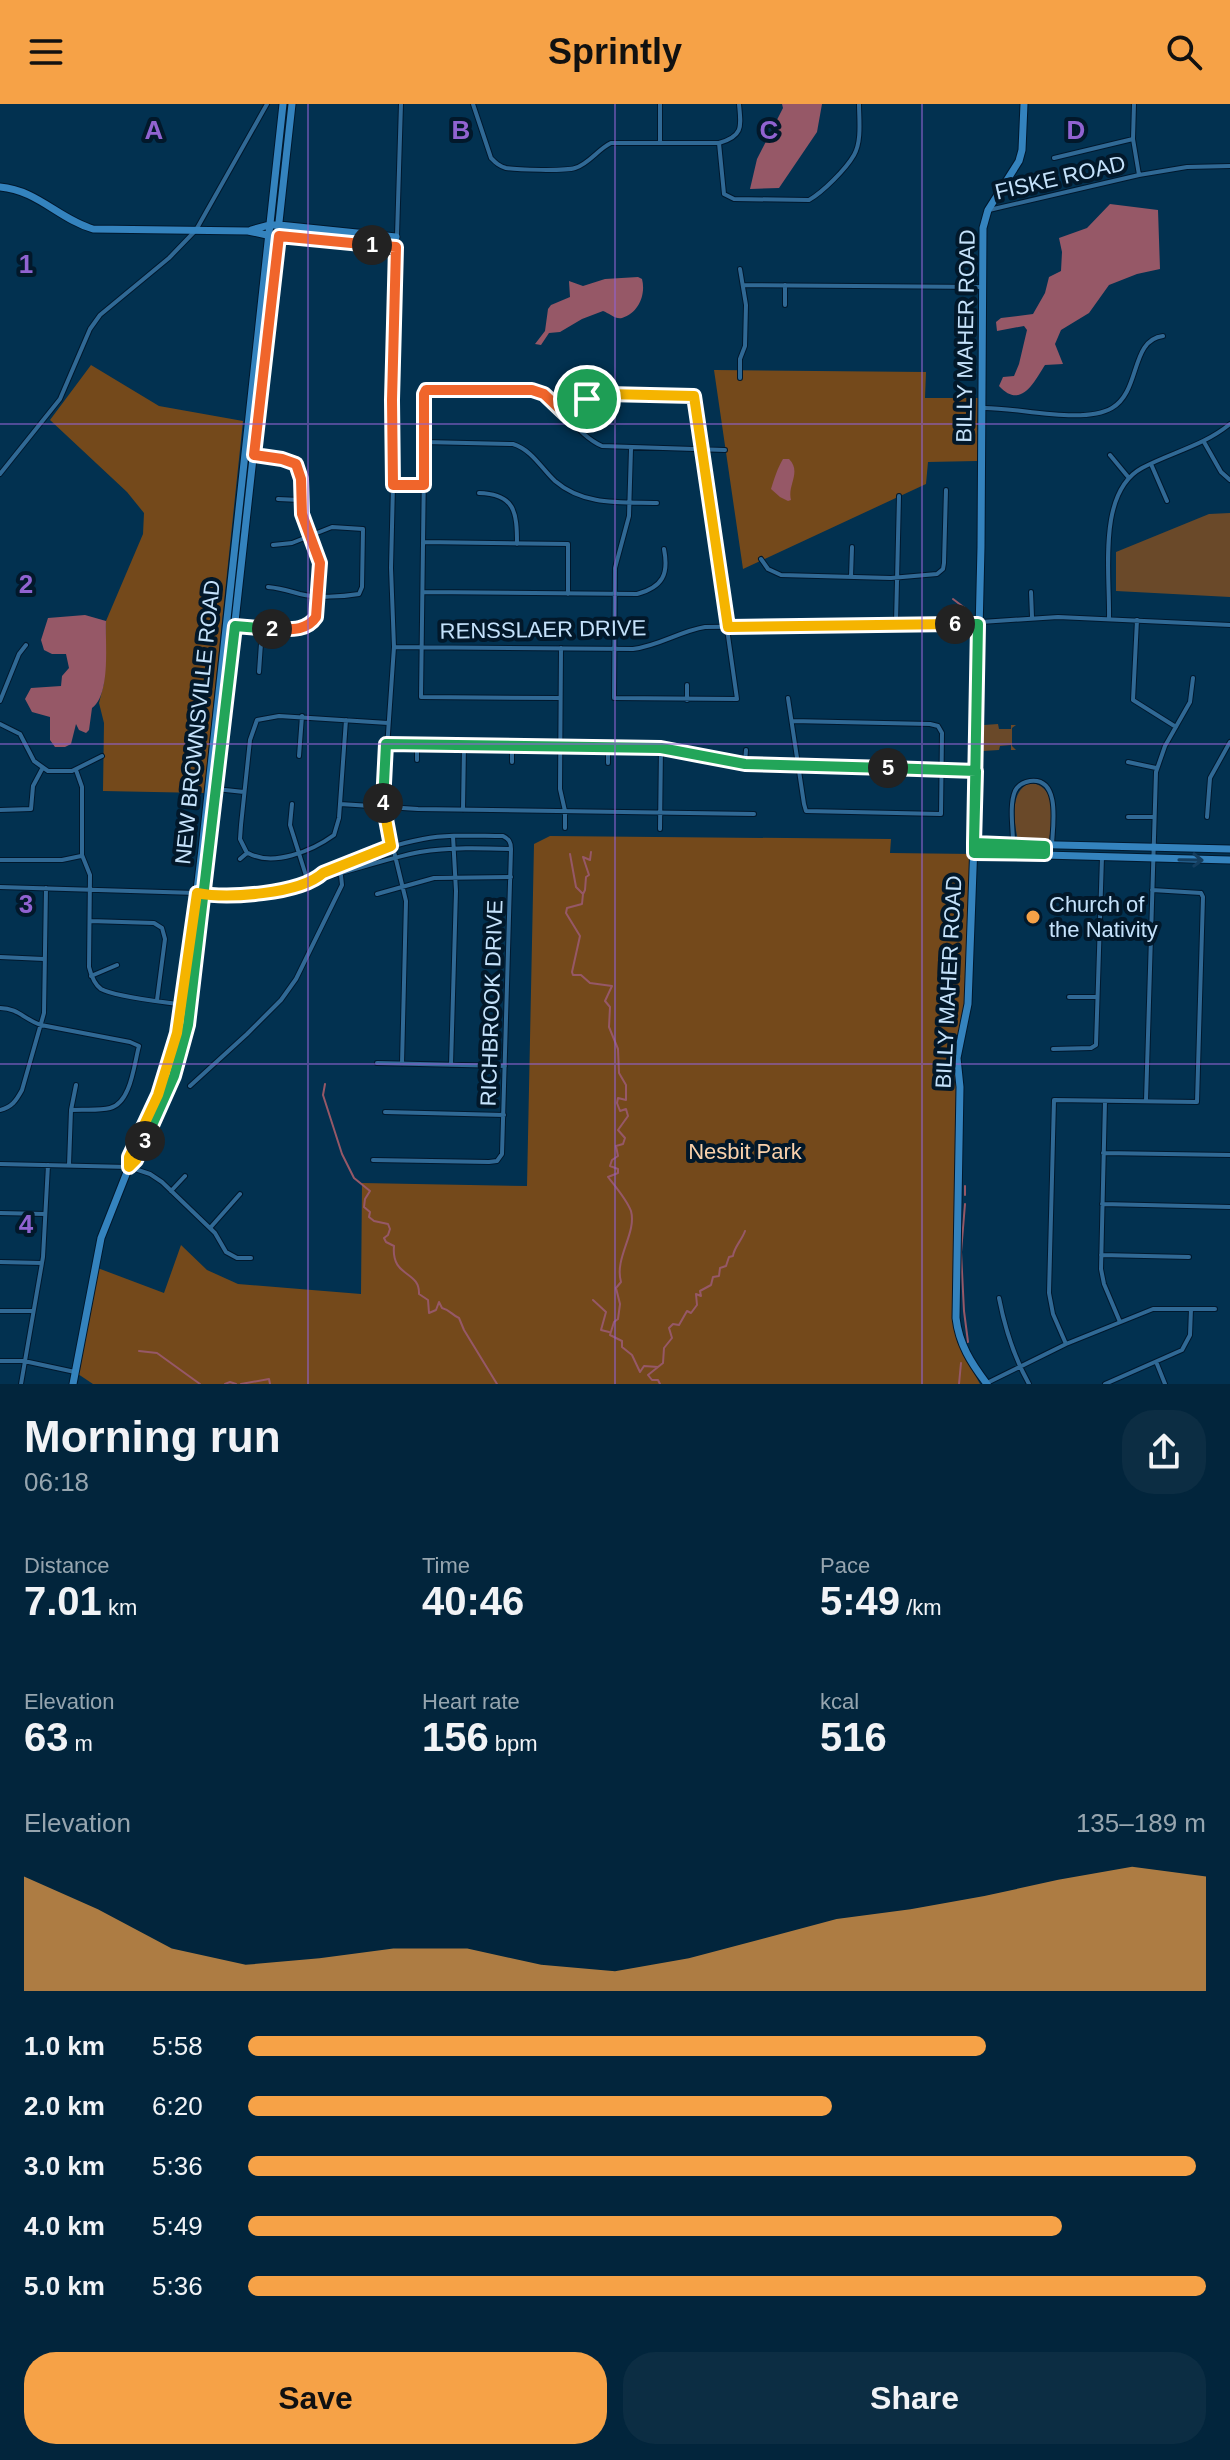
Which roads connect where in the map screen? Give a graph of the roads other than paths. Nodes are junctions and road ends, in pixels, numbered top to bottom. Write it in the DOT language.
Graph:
graph roads {
  1 [pos="267,104"];
  2 [pos="283,104"];
  3 [pos="292,104"];
  4 [pos="401,104"];
  5 [pos="473,104"];
  6 [pos="660,104"];
  7 [pos="739,104"];
  8 [pos="859,104"];
  9 [pos="1024,104"];
  10 [pos="1134,104"];
  11 [pos="1133,139"];
  12 [pos="660,143"];
  13 [pos="719,143"];
  14 [pos="1054,158"];
  15 [pos="1230,166"];
  16 [pos="1139,175"];
  17 [pos="0,187"];
  18 [pos="988,210"];
  19 [pos="269,225"];
  20 [pos="279,225"];
  21 [pos="196,230"];
  22 [pos="248,231"];
  23 [pos="267,235"];
  24 [pos="279,236"];
  25 [pos="396,237"];
  26 [pos="396,247"];
  27 [pos="740,269"];
  28 [pos="743,285"];
  29 [pos="785,285"];
  30 [pos="982,287"];
  31 [pos="785,305"];
  32 [pos="1163,336"];
  33 [pos="740,378"];
  34 [pos="981,408"];
  35 [pos="566,415"];
  36 [pos="1230,424"];
  37 [pos="424,442"];
  38 [pos="1204,442"];
  39 [pos="631,449"];
  40 [pos="701,450"];
  41 [pos="725,450"];
  42 [pos="250,455"];
  43 [pos="1110,455"];
  44 [pos="1151,464"];
  45 [pos="0,474"];
  46 [pos="1129,478"];
  47 [pos="1230,480"];
  48 [pos="393,485"];
  49 [pos="424,485"];
  50 [pos="946,490"];
  51 [pos="479,493"];
  52 [pos="899,496"];
  53 [pos="278,499"];
  54 [pos="300,500"];
  55 [pos="1167,501"];
  56 [pos="630,502"];
  57 [pos="657,503"];
  58 [pos="310,535"];
  59 [pos="423,542"];
  60 [pos="517,544"];
  61 [pos="273,545"];
  62 [pos="852,547"];
  63 [pos="664,549"];
  64 [pos="761,559"];
  65 [pos="851,577"];
  66 [pos="897,578"];
  67 [pos="268,587"];
  68 [pos="423,592"];
  69 [pos="1031,592"];
  70 [pos="568,594"];
  71 [pos="318,595"];
  72 [pos="615,595"];
  73 [pos="1032,617"];
  74 [pos="1109,618"];
  75 [pos="1137,620"];
  76 [pos="896,623"];
  77 [pos="978,623"];
  78 [pos="1230,625"];
  79 [pos="231,626"];
  80 [pos="728,627"];
  81 [pos="262,629"];
  82 [pos="26,645"];
  83 [pos="423,646"];
  84 [pos="394,647"];
  85 [pos="561,648"];
  86 [pos="614,649"];
  87 [pos="259,672"];
  88 [pos="1193,678"];
  89 [pos="687,685"];
  90 [pos="560,698"];
  91 [pos="788,698"];
  92 [pos="687,700"];
  93 [pos="0,701"];
  94 [pos="302,716"];
  95 [pos="346,720"];
  96 [pos="792,721"];
  97 [pos="388,723"];
  98 [pos="0,724"];
  99 [pos="1176,727"];
  100 [pos="1230,742"];
  101 [pos="386,744"];
  102 [pos="417,745"];
  103 [pos="464,745"];
  104 [pos="512,746"];
  105 [pos="560,747"];
  106 [pos="608,747"];
  107 [pos="661,748"];
  108 [pos="746,750"];
  109 [pos="102,756"];
  110 [pos="299,756"];
  111 [pos="417,760"];
  112 [pos="512,762"];
  113 [pos="1128,762"];
  114 [pos="608,763"];
  115 [pos="745,764"];
  116 [pos="798,766"];
  117 [pos="1156,768"];
  118 [pos="42,769"];
  119 [pos="76,770"];
  120 [pos="942,770"];
  121 [pos="976,771"];
  122 [pos="216,789"];
  123 [pos="244,792"];
  124 [pos="292,804"];
  125 [pos="340,804"];
  126 [pos="383,806"];
  127 [pos="0,810"];
  128 [pos="463,810"];
  129 [pos="565,811"];
  130 [pos="660,812"];
  131 [pos="754,814"];
  132 [pos="1128,817"];
  133 [pos="1154,817"];
  134 [pos="1207,817"];
  135 [pos="565,828"];
  136 [pos="660,829"];
  137 [pos="453,836"];
  138 [pos="974,843"];
  139 [pos="391,846"];
  140 [pos="454,848"];
  141 [pos="1016,848"];
  142 [pos="1153,848"];
  143 [pos="511,849"];
  144 [pos="1047,849"];
  145 [pos="1230,849"];
  146 [pos="247,853"];
  147 [pos="299,853"];
  148 [pos="974,853"];
  149 [pos="82,856"];
  150 [pos="1102,857"];
  151 [pos="394,858"];
  152 [pos="240,859"];
  153 [pos="1153,859"];
  154 [pos="0,860"];
  155 [pos="1230,860"];
  156 [pos="340,866"];
  157 [pos="342,874"];
  158 [pos="455,877"];
  159 [pos="511,877"];
  160 [pos="316,880"];
  161 [pos="308,882"];
  162 [pos="0,887"];
  163 [pos="46,888"];
  164 [pos="403,888"];
  165 [pos="90,889"];
  166 [pos="1152,890"];
  167 [pos="201,893"];
  168 [pos="377,894"];
  169 [pos="90,921"];
  170 [pos="0,957"];
  171 [pos="44,959"];
  172 [pos="117,965"];
  173 [pos="91,976"];
  174 [pos="1069,997"];
  175 [pos="1097,997"];
  176 [pos="157,1000"];
  177 [pos="183,1005"];
  178 [pos="0,1008"];
  179 [pos="41,1025"];
  180 [pos="1053,1049"];
  181 [pos="377,1063"];
  182 [pos="402,1064"];
  183 [pos="451,1065"];
  184 [pos="505,1066"];
  185 [pos="76,1085"];
  186 [pos="190,1086"];
  187 [pos="1105,1101"];
  188 [pos="1146,1101"];
  189 [pos="0,1110"];
  190 [pos="71,1110"];
  191 [pos="385,1112"];
  192 [pos="504,1115"];
  193 [pos="1103,1153"];
  194 [pos="1230,1155"];
  195 [pos="373,1160"];
  196 [pos="0,1164"];
  197 [pos="48,1165"];
  198 [pos="69,1165"];
  199 [pos="129,1167"];
  200 [pos="185,1176"];
  201 [pos="171,1191"];
  202 [pos="240,1194"];
  203 [pos="1102,1204"];
  204 [pos="1230,1207"];
  205 [pos="0,1213"];
  206 [pos="45,1214"];
  207 [pos="210,1228"];
  208 [pos="1101,1255"];
  209 [pos="1189,1257"];
  210 [pos="251,1258"];
  211 [pos="0,1262"];
  212 [pos="42,1263"];
  213 [pos="999,1298"];
  214 [pos="1191,1309"];
  215 [pos="1215,1309"];
  216 [pos="0,1311"];
  217 [pos="33,1311"];
  218 [pos="1120,1322"];
  219 [pos="1066,1344"];
  220 [pos="0,1361"];
  221 [pos="24,1361"];
  222 [pos="1156,1363"];
  223 [pos="1020,1368"];
  224 [pos="75,1372"];
  225 [pos="21,1384"];
  226 [pos="73,1384"];
  227 [pos="987,1384"];
  228 [pos="1029,1384"];
  229 [pos="1105,1384"];
  230 [pos="1165,1384"];
  1 -- 21 [label="street"];
  2 -- 19 [label="main road, NEW BROWNSVILLE ROAD"];
  3 -- 20 [label="main road, NEW BROWNSVILLE ROAD"];
  4 -- 25 [label="street"];
  5 -- 12 [label="street"];
  6 -- 12 [label="street"];
  7 -- 13 [label="street"];
  8 -- 13 [label="street"];
  9 -- 18 [label="main road, BILLY MAHER ROAD"];
  10 -- 11 [label="street"];
  11 -- 14 [label="street"];
  11 -- 16 [label="street"];
  12 -- 13 [label="street"];
  15 -- 16 [label="street, FISKE ROAD"];
  16 -- 18 [label="street, FISKE ROAD"];
  17 -- 21 [label="main road"];
  18 -- 30 [label="main road, BILLY MAHER ROAD"];
  19 -- 20 [label="main road"];
  19 -- 22 [label="main road"];
  19 -- 23 [label="main road, NEW BROWNSVILLE ROAD"];
  20 -- 24 [label="main road, NEW BROWNSVILLE ROAD"];
  20 -- 25 [label="main road"];
  21 -- 22 [label="main road"];
  21 -- 45 [label="street"];
  22 -- 23 [label="main road"];
  23 -- 24 [label="main road"];
  23 -- 42 [label="main road, NEW BROWNSVILLE ROAD"];
  24 -- 26 [label="main road"];
  24 -- 42 [label="main road, NEW BROWNSVILLE ROAD"];
  25 -- 26 [label="street"];
  26 -- 48 [label="street"];
  27 -- 28 [label="street"];
  28 -- 29 [label="street"];
  28 -- 33 [label="street"];
  29 -- 30 [label="street"];
  29 -- 31 [label="street"];
  30 -- 34 [label="main road, BILLY MAHER ROAD"];
  32 -- 34 [label="street"];
  34 -- 77 [label="main road, BILLY MAHER ROAD"];
  35 -- 37 [label="street"];
  35 -- 39 [label="street"];
  35 -- 40 [label="street"];
  36 -- 38 [label="street"];
  37 -- 49 [label="street"];
  37 -- 56 [label="street"];
  38 -- 44 [label="street"];
  38 -- 47 [label="street"];
  39 -- 40 [label="street"];
  39 -- 56 [label="street"];
  40 -- 41 [label="street"];
  40 -- 80 [label="street"];
  42 -- 54 [label="street"];
  42 -- 79 [label="main road, NEW BROWNSVILLE ROAD"];
  43 -- 46 [label="street"];
  44 -- 46 [label="street"];
  44 -- 55 [label="street"];
  46 -- 74 [label="street"];
  48 -- 49 [label="street"];
  48 -- 84 [label="street"];
  49 -- 59 [label="street"];
  50 -- 66 [label="street"];
  51 -- 60 [label="street"];
  52 -- 66 [label="street"];
  53 -- 54 [label="street"];
  54 -- 58 [label="street"];
  56 -- 57 [label="street"];
  56 -- 72 [label="street"];
  58 -- 61 [label="street"];
  58 -- 71 [label="street"];
  58 -- 71 [label="street"];
  59 -- 60 [label="street"];
  59 -- 68 [label="street"];
  60 -- 70 [label="street"];
  62 -- 65 [label="street"];
  63 -- 72 [label="street"];
  64 -- 65 [label="street"];
  65 -- 66 [label="street"];
  66 -- 76 [label="street"];
  67 -- 71 [label="street"];
  68 -- 70 [label="street"];
  68 -- 83 [label="street"];
  69 -- 73 [label="street"];
  70 -- 72 [label="street"];
  71 -- 81 [label="street"];
  72 -- 86 [label="street"];
  73 -- 74 [label="street, RENSSLAER DRIVE"];
  73 -- 77 [label="street, RENSSLAER DRIVE"];
  74 -- 75 [label="street, RENSSLAER DRIVE"];
  75 -- 78 [label="street, RENSSLAER DRIVE"];
  75 -- 99 [label="street"];
  76 -- 77 [label="street, RENSSLAER DRIVE"];
  76 -- 80 [label="street, RENSSLAER DRIVE"];
  77 -- 121 [label="main road, BILLY MAHER ROAD"];
  79 -- 81 [label="street"];
  79 -- 122 [label="main road, NEW BROWNSVILLE ROAD"];
  79 -- 167 [label="main road, NEW BROWNSVILLE ROAD"];
  80 -- 86 [label="street, RENSSLAER DRIVE"];
  80 -- 92 [label="street"];
  81 -- 87 [label="street"];
  82 -- 93 [label="street"];
  83 -- 84 [label="street, RENSSLAER DRIVE"];
  83 -- 85 [label="street, RENSSLAER DRIVE"];
  83 -- 90 [label="street"];
  84 -- 97 [label="street"];
  85 -- 86 [label="street, RENSSLAER DRIVE"];
  85 -- 90 [label="street"];
  86 -- 92 [label="street"];
  88 -- 99 [label="street"];
  89 -- 92 [label="street"];
  90 -- 105 [label="street"];
  91 -- 96 [label="street"];
  94 -- 95 [label="street"];
  94 -- 110 [label="street"];
  94 -- 123 [label="street"];
  95 -- 97 [label="street"];
  95 -- 125 [label="street"];
  96 -- 116 [label="street"];
  96 -- 120 [label="street"];
  97 -- 101 [label="street"];
  98 -- 118 [label="street"];
  99 -- 117 [label="street"];
  100 -- 134 [label="street"];
  101 -- 102 [label="street"];
  101 -- 126 [label="street"];
  102 -- 103 [label="street"];
  102 -- 111 [label="street"];
  103 -- 104 [label="street"];
  103 -- 128 [label="street"];
  104 -- 105 [label="street"];
  104 -- 112 [label="street"];
  105 -- 106 [label="street"];
  105 -- 129 [label="street"];
  106 -- 107 [label="street"];
  106 -- 114 [label="street"];
  107 -- 115 [label="street"];
  107 -- 130 [label="street"];
  108 -- 115 [label="street"];
  109 -- 119 [label="street"];
  113 -- 117 [label="street"];
  115 -- 116 [label="street"];
  116 -- 120 [label="street"];
  116 -- 120 [label="street"];
  117 -- 133 [label="street"];
  118 -- 119 [label="street"];
  118 -- 127 [label="street"];
  119 -- 149 [label="street"];
  120 -- 121 [label="street"];
  121 -- 138 [label="main road, BILLY MAHER ROAD"];
  122 -- 123 [label="street"];
  122 -- 167 [label="main road, NEW BROWNSVILLE ROAD"];
  123 -- 146 [label="street"];
  124 -- 147 [label="street"];
  125 -- 126 [label="street"];
  125 -- 147 [label="street"];
  126 -- 128 [label="street"];
  126 -- 139 [label="street"];
  128 -- 129 [label="street"];
  129 -- 130 [label="street"];
  129 -- 135 [label="street"];
  130 -- 131 [label="street"];
  130 -- 136 [label="street"];
  132 -- 133 [label="street"];
  133 -- 142 [label="street"];
  137 -- 139 [label="street"];
  137 -- 140 [label="street"];
  137 -- 143 [label="street"];
  138 -- 141 [label="main road"];
  138 -- 148 [label="main road, BILLY MAHER ROAD"];
  139 -- 151 [label="street"];
  139 -- 156 [label="street"];
  140 -- 143 [label="street"];
  140 -- 151 [label="street"];
  140 -- 158 [label="street"];
  141 -- 144 [label="main road"];
  141 -- 144 [label="street"];
  141 -- 148 [label="main road"];
  142 -- 144 [label="main road"];
  142 -- 145 [label="main road"];
  142 -- 153 [label="street"];
  143 -- 159 [label="street, RICHBROOK DRIVE"];
  144 -- 150 [label="main road"];
  146 -- 147 [label="street"];
  146 -- 152 [label="street"];
  147 -- 161 [label="street"];
  148 -- 227 [label="main road, BILLY MAHER ROAD"];
  149 -- 154 [label="street"];
  149 -- 165 [label="street"];
  150 -- 153 [label="main road"];
  150 -- 175 [label="street"];
  151 -- 157 [label="street"];
  151 -- 164 [label="street"];
  153 -- 155 [label="main road, one-way"];
  153 -- 166 [label="street"];
  156 -- 157 [label="street"];
  156 -- 160 [label="street"];
  157 -- 160 [label="street"];
  157 -- 186 [label="street"];
  158 -- 159 [label="street"];
  158 -- 164 [label="street"];
  158 -- 183 [label="street"];
  159 -- 184 [label="street, RICHBROOK DRIVE"];
  160 -- 161 [label="street"];
  161 -- 167 [label="street"];
  162 -- 163 [label="street"];
  163 -- 165 [label="street"];
  163 -- 171 [label="street"];
  164 -- 168 [label="street"];
  164 -- 182 [label="street"];
  165 -- 167 [label="street"];
  165 -- 169 [label="street"];
  166 -- 188 [label="street"];
  166 -- 188 [label="street"];
  167 -- 177 [label="main road, NEW BROWNSVILLE ROAD"];
  167 -- 199 [label="main road, NEW BROWNSVILLE ROAD"];
  169 -- 173 [label="street"];
  169 -- 176 [label="street"];
  170 -- 171 [label="street"];
  171 -- 179 [label="street"];
  172 -- 173 [label="street"];
  173 -- 176 [label="street"];
  174 -- 175 [label="street"];
  175 -- 180 [label="street"];
  176 -- 177 [label="street"];
  177 -- 199 [label="main road, NEW BROWNSVILLE ROAD"];
  178 -- 179 [label="street"];
  179 -- 189 [label="street"];
  179 -- 190 [label="street"];
  181 -- 182 [label="street"];
  182 -- 183 [label="street"];
  183 -- 184 [label="street"];
  184 -- 192 [label="street, RICHBROOK DRIVE"];
  185 -- 190 [label="street"];
  187 -- 188 [label="street"];
  187 -- 193 [label="street"];
  187 -- 219 [label="street"];
  190 -- 198 [label="street"];
  191 -- 192 [label="street"];
  192 -- 195 [label="street, RICHBROOK DRIVE"];
  193 -- 194 [label="street"];
  193 -- 203 [label="street"];
  196 -- 197 [label="street"];
  197 -- 198 [label="street"];
  197 -- 206 [label="street"];
  198 -- 199 [label="street"];
  199 -- 201 [label="street"];
  199 -- 224 [label="main road"];
  200 -- 201 [label="street"];
  201 -- 207 [label="street"];
  202 -- 207 [label="street"];
  203 -- 204 [label="street"];
  203 -- 208 [label="street"];
  205 -- 206 [label="street"];
  206 -- 212 [label="street"];
  207 -- 210 [label="street"];
  208 -- 209 [label="street"];
  208 -- 218 [label="street"];
  211 -- 212 [label="street"];
  212 -- 217 [label="street"];
  213 -- 223 [label="street"];
  214 -- 215 [label="street"];
  214 -- 218 [label="street"];
  214 -- 222 [label="street"];
  216 -- 217 [label="street"];
  217 -- 221 [label="street"];
  218 -- 219 [label="street"];
  219 -- 223 [label="street"];
  220 -- 221 [label="street"];
  221 -- 224 [label="street"];
  221 -- 225 [label="street"];
  222 -- 229 [label="street"];
  222 -- 230 [label="street"];
  223 -- 227 [label="street"];
  223 -- 228 [label="street"];
  224 -- 226 [label="main road"];
}
